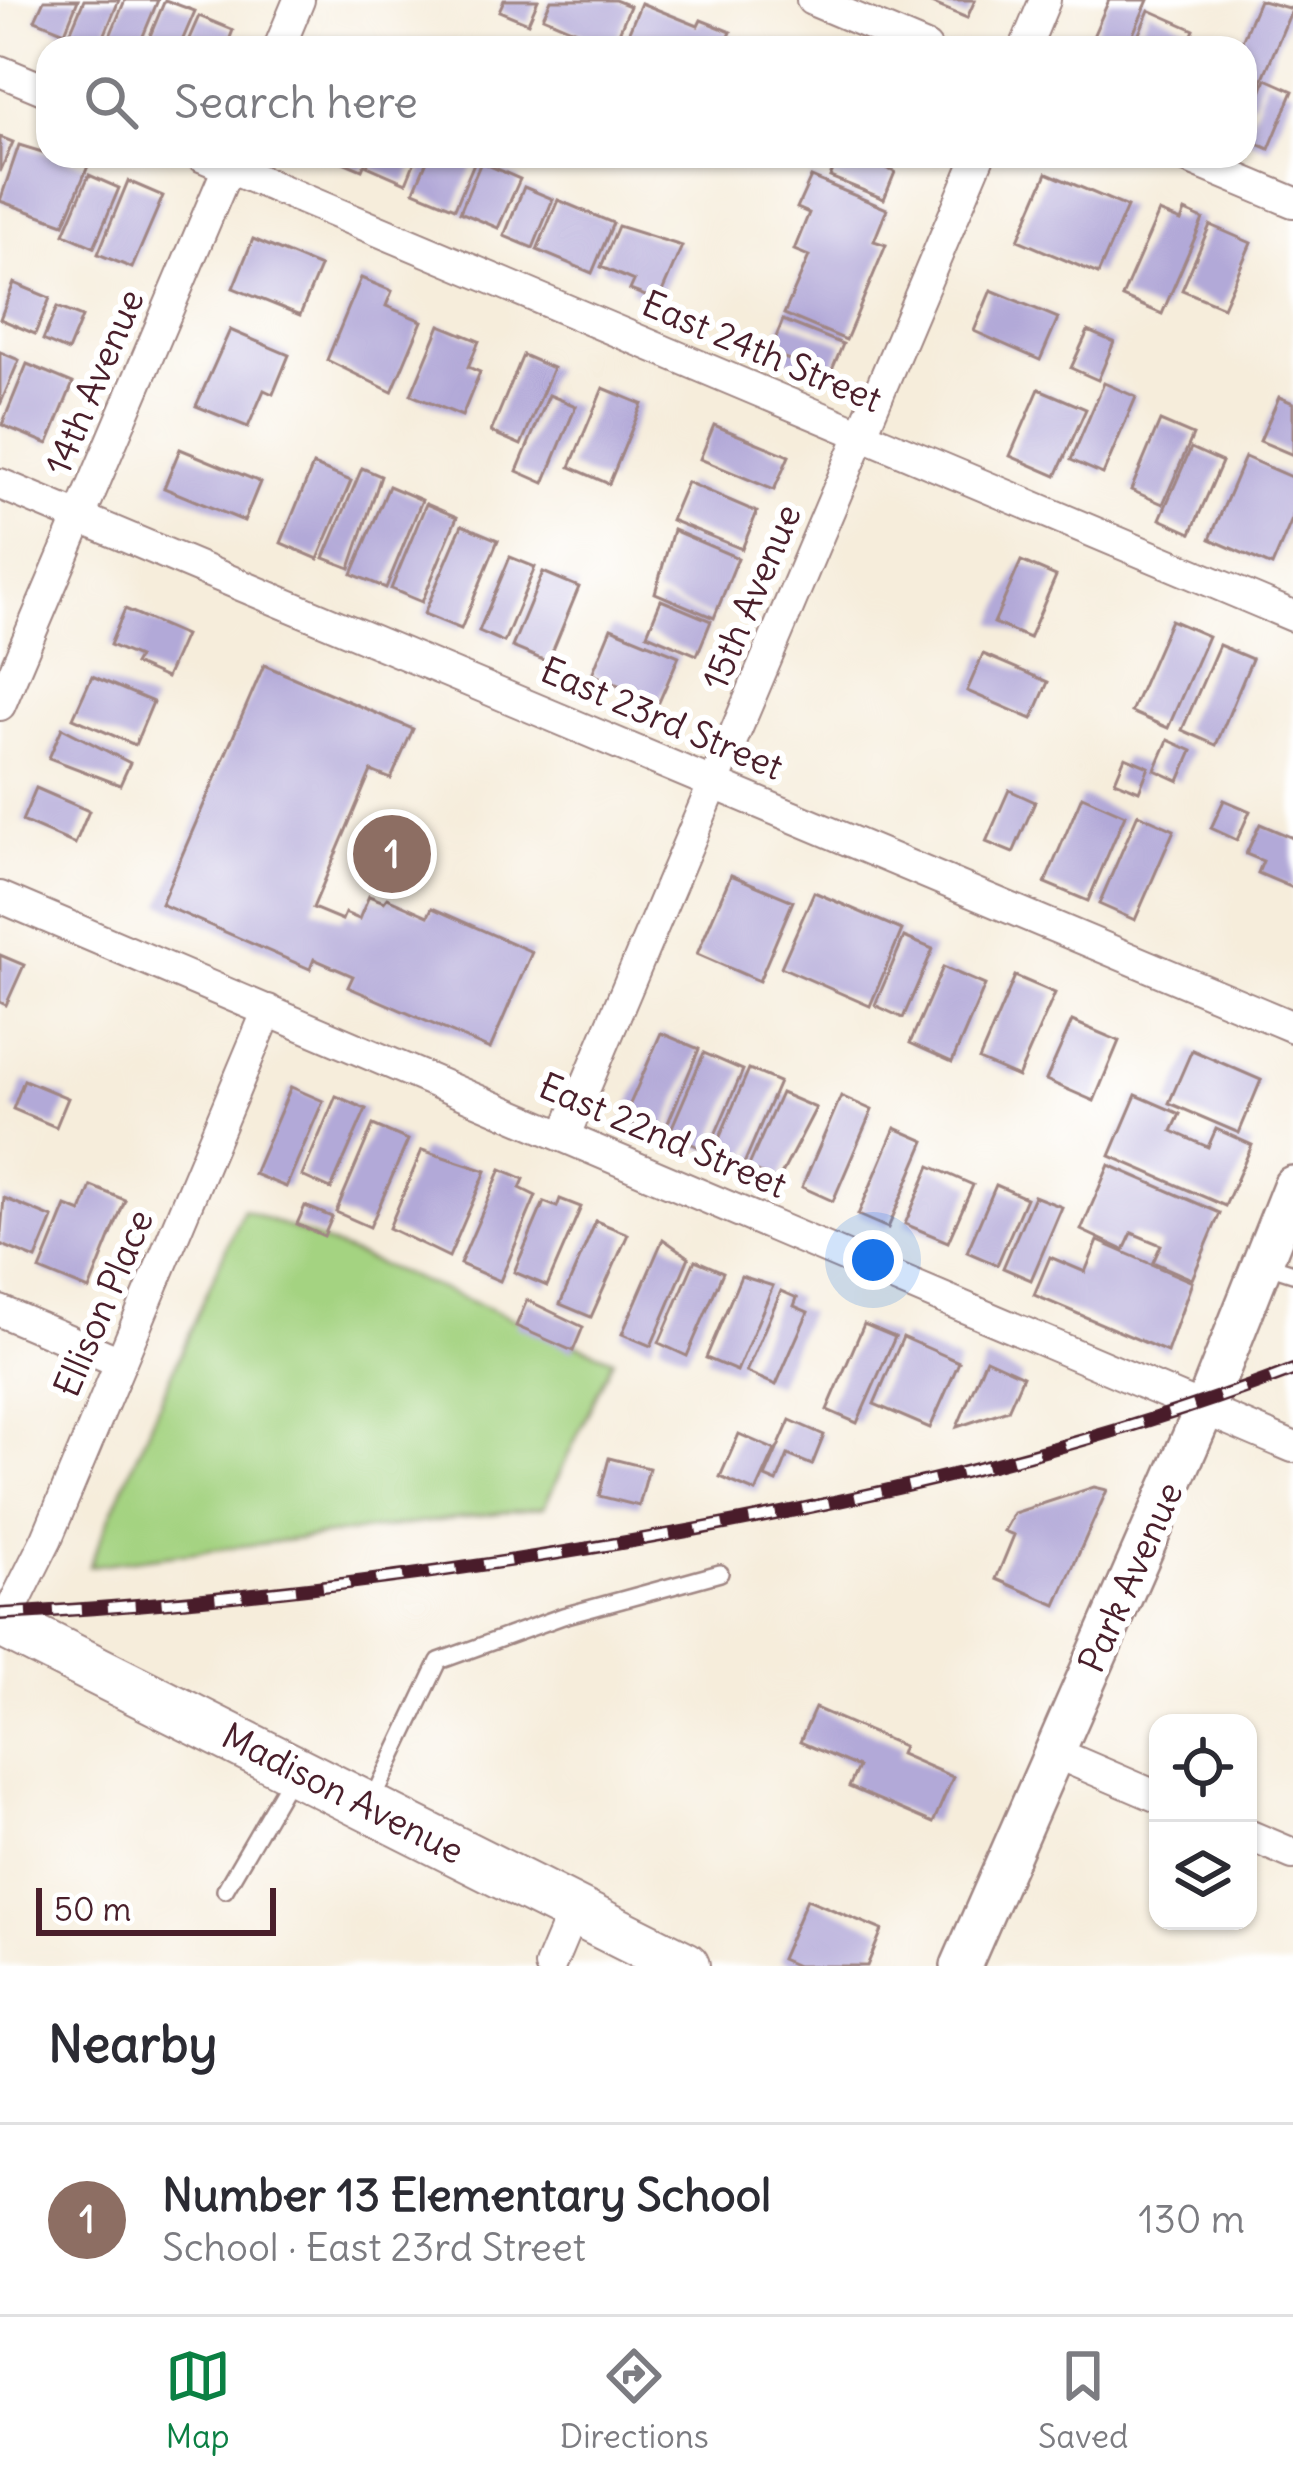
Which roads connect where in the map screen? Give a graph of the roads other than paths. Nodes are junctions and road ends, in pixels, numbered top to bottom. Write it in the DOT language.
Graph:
graph roads {
  1 [pos="299,0"];
  2 [pos="812,0"];
  3 [pos="1045,0"];
  4 [pos="284,36"];
  5 [pos="898,36"];
  6 [pos="1030,36"];
  7 [pos="0,71"];
  8 [pos="36,86"];
  9 [pos="218,168"];
  10 [pos="240,168"];
  11 [pos="975,168"];
  12 [pos="1212,168"];
  13 [pos="1293,202"];
  14 [pos="862,435"];
  15 [pos="0,484"];
  16 [pos="79,518"];
  17 [pos="1293,616"];
  18 [pos="0,705"];
  19 [pos="715,782"];
  20 [pos="0,897"];
  21 [pos="268,1010"];
  22 [pos="1293,1028"];
  23 [pos="566,1135"];
  24 [pos="1293,1186"];
  25 [pos="1278,1268"];
  26 [pos="0,1311"];
  27 [pos="120,1362"];
  28 [pos="1204,1410"];
  29 [pos="1293,1447"];
  30 [pos="720,1573"];
  31 [pos="1,1625"];
  32 [pos="1052,1751"];
  33 [pos="295,1769"];
  34 [pos="1149,1793"];
  35 [pos="369,1806"];
  36 [pos="1257,1839"];
  37 [pos="1293,1854"];
  38 [pos="225,1890"];
  39 [pos="574,1909"];
  40 [pos="550,1966"];
  41 [pos="685,1966"];
  42 [pos="961,1966"];
  1 -- 4 [label="street"];
  2 -- 5 [label="street"];
  3 -- 6 [label="street"];
  7 -- 8 [label="street"];
  9 -- 16 [label="street, 14th Avenue"];
  10 -- 14 [label="street, East 24th Street"];
  11 -- 14 [label="street, 15th Avenue"];
  12 -- 13 [label="street"];
  14 -- 17 [label="street, East 24th Street"];
  14 -- 19 [label="street, 15th Avenue"];
  15 -- 16 [label="street, East 23rd Street"];
  16 -- 18 [label="street, 14th Avenue"];
  16 -- 19 [label="street, East 23rd Street"];
  19 -- 22 [label="street, East 23rd Street"];
  19 -- 23 [label="street, 15th Avenue"];
  20 -- 21 [label="street, East 22nd Street"];
  21 -- 23 [label="street, East 22nd Street"];
  21 -- 27 [label="street, Ellison Place"];
  23 -- 28 [label="street, East 22nd Street"];
  24 -- 25 [label="street, Park Avenue"];
  25 -- 28 [label="street, Park Avenue"];
  26 -- 27 [label="street"];
  27 -- 31 [label="street, Ellison Place"];
  28 -- 29 [label="street, East 22nd Street"];
  28 -- 32 [label="street, Park Avenue"];
  30 -- 35 [label="lane"];
  31 -- 33 [label="main road, Madison Avenue"];
  32 -- 34 [label="street"];
  32 -- 42 [label="street, Park Avenue"];
  33 -- 35 [label="main road, Madison Avenue"];
  33 -- 38 [label="lane"];
  35 -- 39 [label="main road, Madison Avenue"];
  36 -- 37 [label="street"];
  39 -- 40 [label="street"];
  39 -- 41 [label="main road, Madison Avenue"];
}
